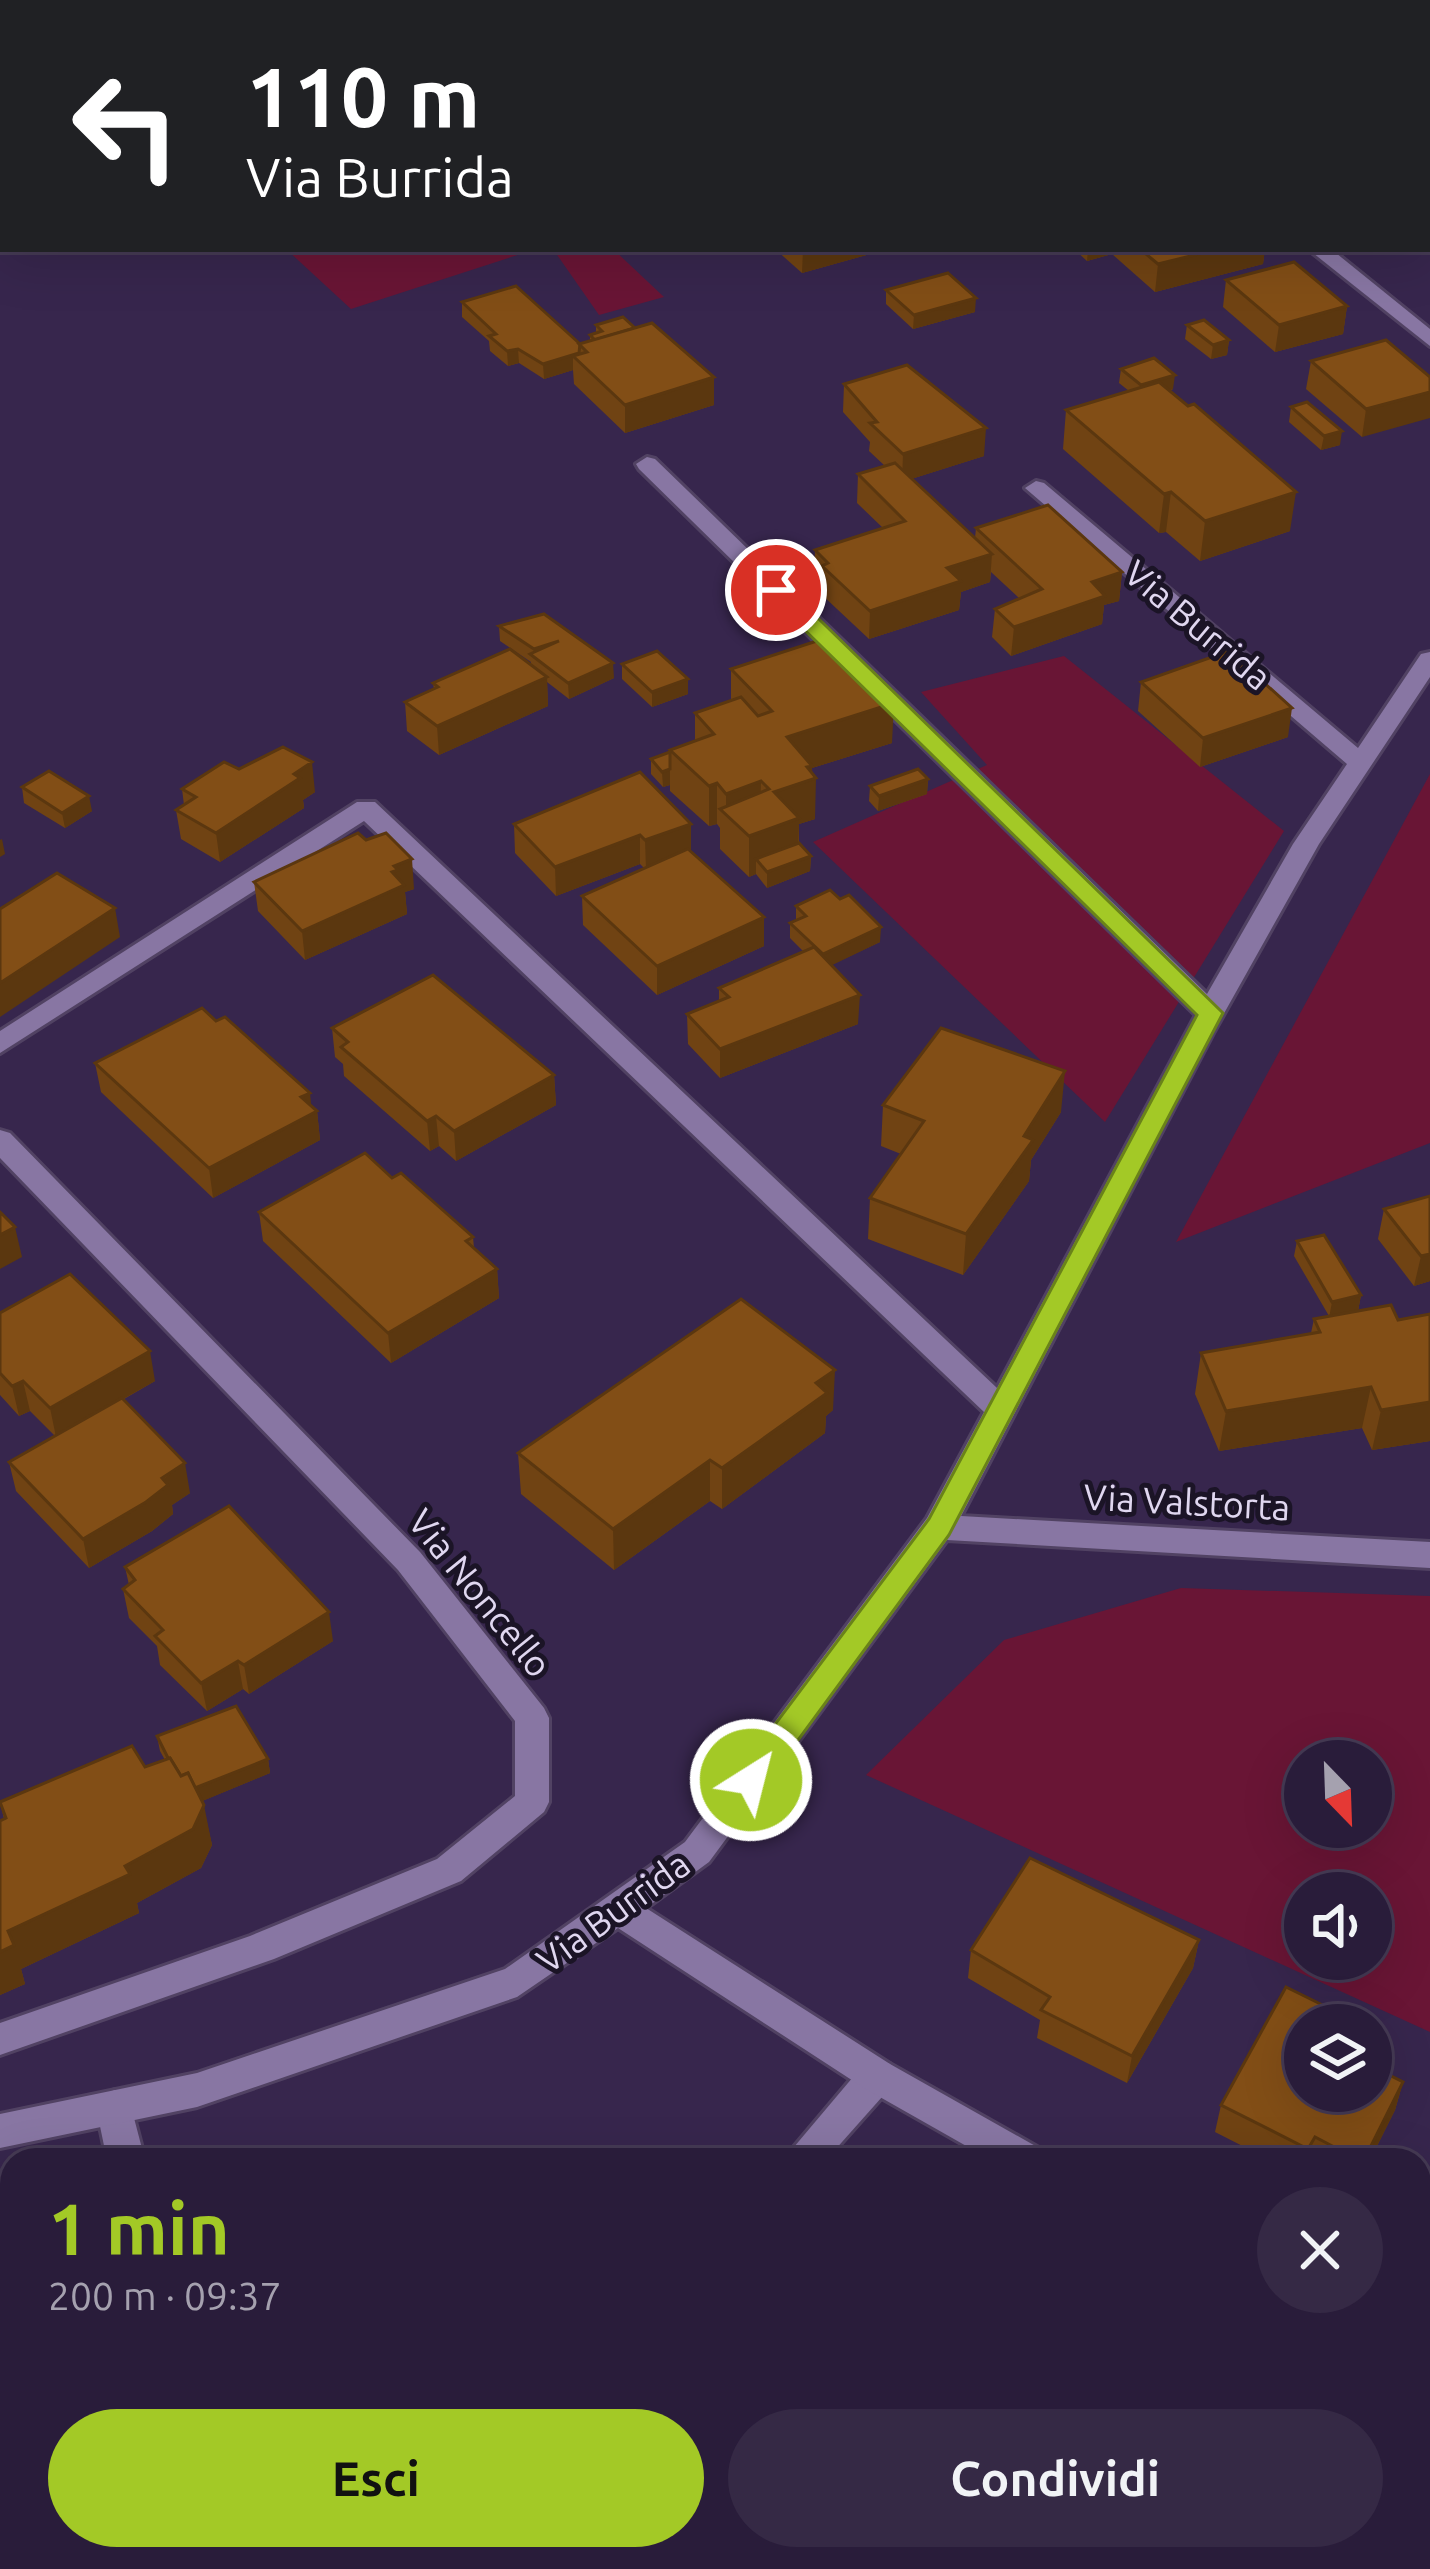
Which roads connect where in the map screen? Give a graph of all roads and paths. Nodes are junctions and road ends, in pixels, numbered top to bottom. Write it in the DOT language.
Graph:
graph roads {
  1 [pos="1322,252"];
  2 [pos="1430,340"];
  3 [pos="647,464"];
  4 [pos="1036,488"];
  5 [pos="1429,663"];
  6 [pos="1361,763"];
  7 [pos="1210,1013"];
  8 [pos="0,1044"];
  9 [pos="0,1140"];
  10 [pos="1002,1411"];
  11 [pos="939,1527"];
  12 [pos="1430,1555"];
  13 [pos="617,1909"];
  14 [pos="0,2039"];
  15 [pos="877,2076"];
  16 [pos="115,2107"];
  17 [pos="0,2131"];
  18 [pos="124,2148"];
  19 [pos="813,2148"];
  20 [pos="1005,2148"];
  1 -- 2 [label="street"];
  3 -- 7 [label="street"];
  4 -- 6 [label="street, Via Burrida"];
  5 -- 6 [label="street, Via Burrida"];
  6 -- 7 [label="street, Via Burrida"];
  7 -- 10 [label="street, Via Burrida"];
  8 -- 10 [label="street"];
  9 -- 14 [label="street, Via Noncello"];
  10 -- 11 [label="street, Via Burrida"];
  11 -- 12 [label="street, Via Valstorta"];
  11 -- 13 [label="street, Via Burrida"];
  13 -- 15 [label="street"];
  13 -- 16 [label="street, Via Burrida"];
  15 -- 19 [label="street"];
  15 -- 20 [label="street"];
  16 -- 17 [label="street, Via Burrida"];
  16 -- 18 [label="street"];
}
